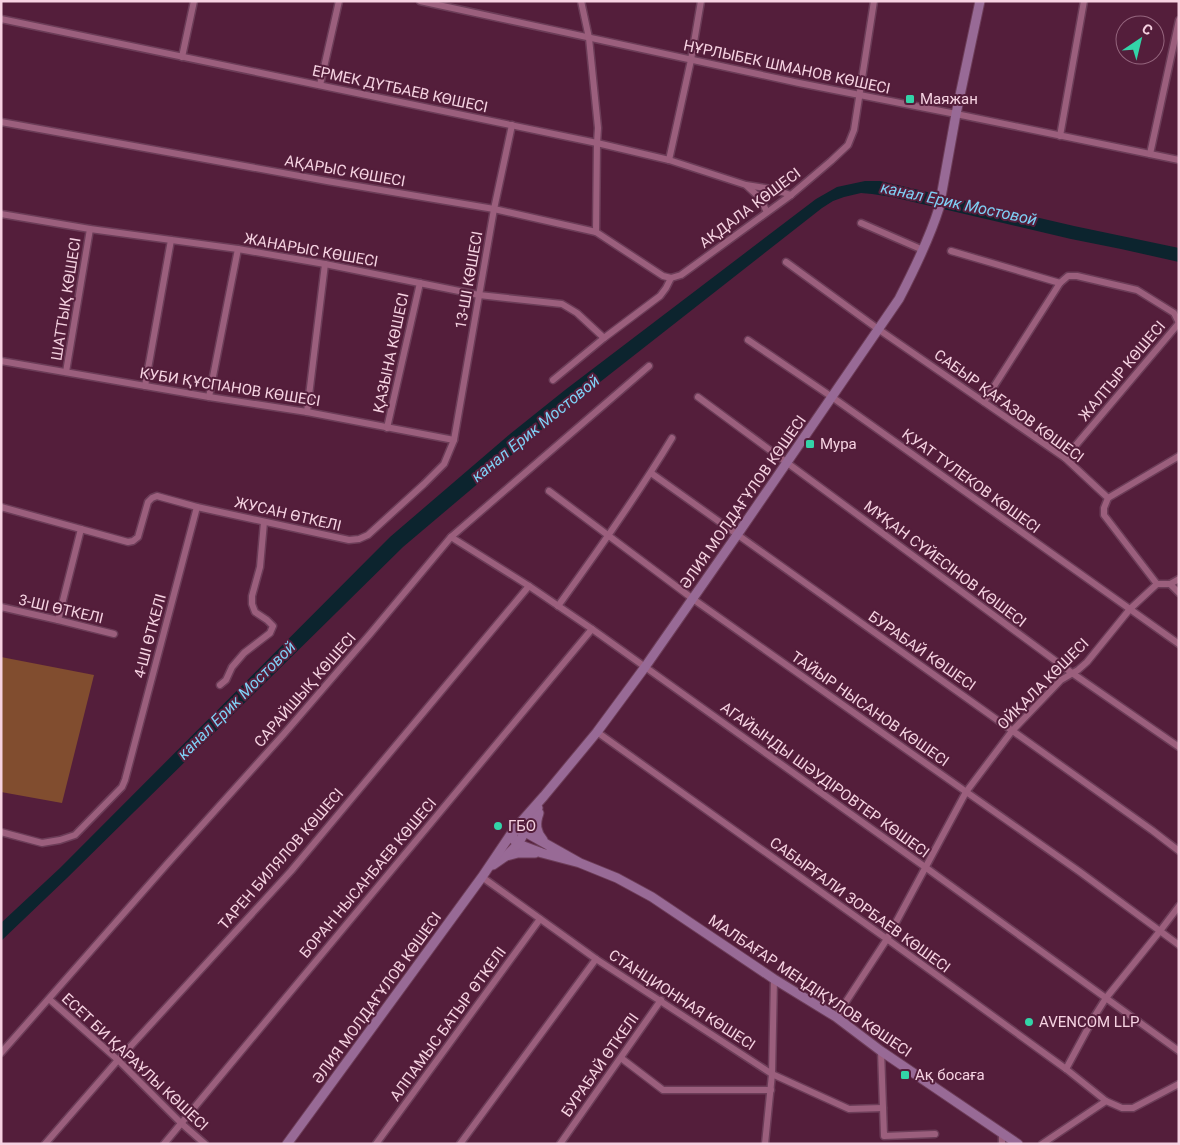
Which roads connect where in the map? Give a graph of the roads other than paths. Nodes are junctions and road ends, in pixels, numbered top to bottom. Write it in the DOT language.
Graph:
graph roads {
  1 [pos="194,1"];
  2 [pos="339,1"];
  3 [pos="420,1"];
  4 [pos="581,1"];
  5 [pos="701,1"];
  6 [pos="874,1"];
  7 [pos="980,1"];
  8 [pos="1084,1"];
  9 [pos="1,20"];
  10 [pos="1179,20"];
  11 [pos="589,38"];
  12 [pos="182,57"];
  13 [pos="690,60"];
  14 [pos="320,85"];
  15 [pos="859,95"];
  16 [pos="956,114"];
  17 [pos="1,122"];
  18 [pos="512,125"];
  19 [pos="1060,136"];
  20 [pos="597,143"];
  21 [pos="1150,154"];
  22 [pos="668,160"];
  23 [pos="1179,160"];
  24 [pos="746,186"];
  25 [pos="791,195"];
  26 [pos="494,209"];
  27 [pos="767,212"];
  28 [pos="1,214"];
  29 [pos="861,223"];
  30 [pos="90,229"];
  31 [pos="596,232"];
  32 [pos="171,240"];
  33 [pos="238,249"];
  34 [pos="923,250"];
  35 [pos="951,251"];
  36 [pos="786,262"];
  37 [pos="325,264"];
  38 [pos="671,278"];
  39 [pos="420,283"];
  40 [pos="1060,283"];
  41 [pos="480,295"];
  42 [pos="1179,323"];
  43 [pos="878,330"];
  44 [pos="604,338"];
  45 [pos="748,340"];
  46 [pos="1,361"];
  47 [pos="649,366"];
  48 [pos="66,372"];
  49 [pos="553,380"];
  50 [pos="145,386"];
  51 [pos="209,397"];
  52 [pos="698,397"];
  53 [pos="832,397"];
  54 [pos="984,402"];
  55 [pos="307,412"];
  56 [pos="388,428"];
  57 [pos="672,438"];
  58 [pos="454,440"];
  59 [pos="1179,456"];
  60 [pos="1065,458"];
  61 [pos="787,463"];
  62 [pos="651,473"];
  63 [pos="549,491"];
  64 [pos="1108,498"];
  65 [pos="1,506"];
  66 [pos="197,506"];
  67 [pos="264,522"];
  68 [pos="81,529"];
  69 [pos="737,535"];
  70 [pos="609,536"];
  71 [pos="451,537"];
  72 [pos="1179,579"];
  73 [pos="1157,584"];
  74 [pos="1170,584"];
  75 [pos="529,586"];
  76 [pos="1179,593"];
  77 [pos="693,599"];
  78 [pos="558,606"];
  79 [pos="1,608"];
  80 [pos="1130,609"];
  81 [pos="58,620"];
  82 [pos="592,629"];
  83 [pos="114,634"];
  84 [pos="1179,644"];
  85 [pos="645,667"];
  86 [pos="1072,673"];
  87 [pos="220,685"];
  88 [pos="1012,731"];
  89 [pos="596,732"];
  90 [pos="1179,747"];
  91 [pos="966,792"];
  92 [pos="544,796"];
  93 [pos="513,831"];
  94 [pos="1,832"];
  95 [pos="525,832"];
  96 [pos="518,844"];
  97 [pos="545,849"];
  98 [pos="1179,851"];
  99 [pos="506,856"];
  100 [pos="925,867"];
  101 [pos="489,868"];
  102 [pos="482,877"];
  103 [pos="1179,906"];
  104 [pos="540,919"];
  105 [pos="1160,931"];
  106 [pos="887,938"];
  107 [pos="1179,945"];
  108 [pos="596,959"];
  109 [pos="774,979"];
  110 [pos="1106,998"];
  111 [pos="49,999"];
  112 [pos="661,1000"];
  113 [pos="836,1017"];
  114 [pos="881,1051"];
  115 [pos="1179,1051"];
  116 [pos="1,1053"];
  117 [pos="621,1058"];
  118 [pos="118,1060"];
  119 [pos="1066,1070"];
  120 [pos="772,1074"];
  121 [pos="1179,1084"];
  122 [pos="771,1090"];
  123 [pos="1106,1101"];
  124 [pos="883,1108"];
  125 [pos="182,1123"];
  126 [pos="1002,1132"];
  127 [pos="935,1134"];
  128 [pos="46,1144"];
  129 [pos="164,1144"];
  130 [pos="205,1144"];
  131 [pos="287,1144"];
  132 [pos="376,1144"];
  133 [pos="460,1144"];
  134 [pos="560,1144"];
  135 [pos="765,1144"];
  136 [pos="1002,1144"];
  137 [pos="1018,1144"];
  138 [pos="1042,1144"];
  1 -- 12 [label="street"];
  2 -- 14 [label="street"];
  3 -- 11 [label="street, НҰРЛЫБЕК ШМАНОВ КӨШЕСІ"];
  4 -- 11 [label="street"];
  5 -- 13 [label="street"];
  6 -- 15 [label="street, АҚДАЛА КӨШЕСІ"];
  7 -- 16 [label="main road, ӘЛИЯ МОЛДАҒҰЛОВ КӨШЕСІ"];
  8 -- 19 [label="street"];
  9 -- 12 [label="street, ЕРМЕК ДҮТБАЕВ КӨШЕСI"];
  10 -- 21 [label="street"];
  11 -- 13 [label="street, НҰРЛЫБЕК ШМАНОВ КӨШЕСІ"];
  11 -- 20 [label="street"];
  12 -- 14 [label="street, ЕРМЕК ДҮТБАЕВ КӨШЕСI"];
  13 -- 15 [label="street, НҰРЛЫБЕК ШМАНОВ КӨШЕСІ"];
  13 -- 22 [label="street"];
  14 -- 18 [label="street, ЕРМЕК ДҮТБАЕВ КӨШЕСI"];
  15 -- 16 [label="street, НҰРЛЫБЕК ШМАНОВ КӨШЕСІ"];
  15 -- 25 [label="street, АҚДАЛА КӨШЕСІ"];
  16 -- 19 [label="street, НҰРЛЫБЕК ШМАНОВ КӨШЕСІ"];
  16 -- 34 [label="main road, ӘЛИЯ МОЛДАҒҰЛОВ КӨШЕСІ"];
  17 -- 26 [label="street, АҚАРЫС КӨШЕСI"];
  18 -- 20 [label="street, ЕРМЕК ДҮТБАЕВ КӨШЕСI"];
  18 -- 26 [label="street, 13-ШІ КӨШЕСI"];
  19 -- 21 [label="street, НҰРЛЫБЕК ШМАНОВ КӨШЕСІ"];
  20 -- 22 [label="street, ЕРМЕК ДҮТБАЕВ КӨШЕСI"];
  20 -- 31 [label="street"];
  21 -- 23 [label="street, НҰРЛЫБЕК ШМАНОВ КӨШЕСІ"];
  22 -- 24 [label="street, ЕРМЕК ДҮТБАЕВ КӨШЕСI"];
  24 -- 25 [label="street, ЕРМЕК ДҮТБАЕВ КӨШЕСI"];
  24 -- 27 [label="street"];
  25 -- 27 [label="street, АҚДАЛА КӨШЕСІ"];
  26 -- 31 [label="street, АҚАРЫС КӨШЕСI"];
  26 -- 41 [label="street, 13-ШІ КӨШЕСI"];
  27 -- 38 [label="street, АҚДАЛА КӨШЕСІ"];
  28 -- 30 [label="street, ЖАНАРЫС КӨШЕСІ"];
  29 -- 34 [label="street"];
  30 -- 32 [label="street, ЖАНАРЫС КӨШЕСІ"];
  30 -- 48 [label="street, ШАТТЫҚ КӨШЕСІ"];
  31 -- 38 [label="street, АҚАРЫС КӨШЕСI"];
  32 -- 33 [label="street, ЖАНАРЫС КӨШЕСІ"];
  32 -- 50 [label="street"];
  33 -- 37 [label="street, ЖАНАРЫС КӨШЕСІ"];
  33 -- 51 [label="street"];
  34 -- 43 [label="main road, ӘЛИЯ МОЛДАҒҰЛОВ КӨШЕСІ"];
  35 -- 40 [label="street"];
  36 -- 43 [label="street, САБЫР ҚАҒАЗОВ КӨШЕСІ"];
  37 -- 39 [label="street, ЖАНАРЫС КӨШЕСІ"];
  37 -- 55 [label="street"];
  38 -- 44 [label="street, АҚДАЛА КӨШЕСІ"];
  39 -- 41 [label="street, ЖАНАРЫС КӨШЕСІ"];
  39 -- 56 [label="street, ҚАЗЫНА КӨШЕСІ"];
  40 -- 42 [label="street"];
  40 -- 54 [label="street"];
  41 -- 44 [label="street, ЖАНАРЫС КӨШЕСІ"];
  41 -- 58 [label="street, 13-ШІ КӨШЕСI"];
  42 -- 60 [label="street, ЖАЛТЫР КӨШЕСІ"];
  43 -- 53 [label="main road, ӘЛИЯ МОЛДАҒҰЛОВ КӨШЕСІ"];
  43 -- 54 [label="street, САБЫР ҚАҒАЗОВ КӨШЕСІ"];
  44 -- 49 [label="street, АҚДАЛА КӨШЕСІ"];
  45 -- 53 [label="street, ҚУАТ ТҮЛЕКОВ КӨШЕСІ"];
  46 -- 48 [label="street, КУБИ ҚҰСПАНОВ КӨШЕСI"];
  47 -- 71 [label="street, САРАЙШЫҚ КӨШЕСІ"];
  48 -- 50 [label="street, КУБИ ҚҰСПАНОВ КӨШЕСI"];
  50 -- 51 [label="street, КУБИ ҚҰСПАНОВ КӨШЕСI"];
  51 -- 55 [label="street, КУБИ ҚҰСПАНОВ КӨШЕСI"];
  52 -- 61 [label="street, МҰҚАН СҮЙЕСІНОВ КӨШЕСІ"];
  53 -- 61 [label="main road, ӘЛИЯ МОЛДАҒҰЛОВ КӨШЕСІ"];
  53 -- 80 [label="street, ҚУАТ ТҮЛЕКОВ КӨШЕСІ"];
  54 -- 60 [label="street, САБЫР ҚАҒАЗОВ КӨШЕСІ"];
  55 -- 56 [label="street, КУБИ ҚҰСПАНОВ КӨШЕСI"];
  56 -- 58 [label="street, КУБИ ҚҰСПАНОВ КӨШЕСI"];
  57 -- 62 [label="street"];
  58 -- 67 [label="street, ЖУСАН ӨТКЕЛІ"];
  59 -- 64 [label="street"];
  60 -- 64 [label="street, САБЫР ҚАҒАЗОВ КӨШЕСІ"];
  61 -- 69 [label="main road, ӘЛИЯ МОЛДАҒҰЛОВ КӨШЕСІ"];
  61 -- 86 [label="street, МҰҚАН СҮЙЕСІНОВ КӨШЕСІ"];
  62 -- 69 [label="street, БУРАБАЙ КӨШЕСI"];
  62 -- 70 [label="street"];
  63 -- 70 [label="street, ТАЙЫР НЫСАНОВ КӨШЕСI"];
  64 -- 73 [label="street"];
  65 -- 68 [label="street"];
  66 -- 67 [label="street, ЖУСАН ӨТКЕЛІ"];
  66 -- 68 [label="street, ЖУСАН ӨТКЕЛІ"];
  66 -- 94 [label="street, 4-ШI ӨТКЕЛI"];
  67 -- 87 [label="street"];
  68 -- 81 [label="street"];
  69 -- 77 [label="main road, ӘЛИЯ МОЛДАҒҰЛОВ КӨШЕСІ"];
  69 -- 88 [label="street, БУРАБАЙ КӨШЕСI"];
  70 -- 77 [label="street, ТАЙЫР НЫСАНОВ КӨШЕСI"];
  70 -- 78 [label="street"];
  71 -- 75 [label="street, АГАЙЫНДЫ ШӘУДІРОВТЕР КӨШЕСI"];
  71 -- 111 [label="street, САРАЙШЫҚ КӨШЕСІ"];
  72 -- 74 [label="street"];
  73 -- 74 [label="street"];
  73 -- 80 [label="street, ОЙҚАЛА КӨШЕСІ"];
  74 -- 76 [label="street"];
  75 -- 78 [label="street, АГАЙЫНДЫ ШӘУДІРОВТЕР КӨШЕСI"];
  75 -- 118 [label="street, ТАРЕН БИЛЯЛОВ КӨШЕСІ"];
  77 -- 85 [label="main road, ӘЛИЯ МОЛДАҒҰЛОВ КӨШЕСІ"];
  77 -- 91 [label="street, ТАЙЫР НЫСАНОВ КӨШЕСI"];
  78 -- 82 [label="street, АГАЙЫНДЫ ШӘУДІРОВТЕР КӨШЕСI"];
  79 -- 81 [label="street, 3-ШI ӨТКЕЛI"];
  80 -- 84 [label="street, ҚУАТ ТҮЛЕКОВ КӨШЕСІ"];
  80 -- 86 [label="street, ОЙҚАЛА КӨШЕСІ"];
  81 -- 83 [label="street, 3-ШI ӨТКЕЛI"];
  82 -- 85 [label="street, АГАЙЫНДЫ ШӘУДІРОВТЕР КӨШЕСI"];
  82 -- 125 [label="street, БОРАН НЫСАНБАЕВ КӨШЕСІ"];
  85 -- 89 [label="main road, ӘЛИЯ МОЛДАҒҰЛОВ КӨШЕСІ"];
  85 -- 100 [label="street, АГАЙЫНДЫ ШӘУДІРОВТЕР КӨШЕСI"];
  86 -- 88 [label="street, ОЙҚАЛА КӨШЕСІ"];
  86 -- 90 [label="street, МҰҚАН СҮЙЕСІНОВ КӨШЕСІ"];
  88 -- 91 [label="street, ОЙҚАЛА КӨШЕСІ"];
  88 -- 98 [label="street, БУРАБАЙ КӨШЕСI"];
  89 -- 92 [label="main road, ӘЛИЯ МОЛДАҒҰЛОВ КӨШЕСІ"];
  89 -- 106 [label="street, САБЫРҒАЛИ ЗОРБАЕВ КӨШЕСІ"];
  91 -- 100 [label="street, ОЙҚАЛА КӨШЕСІ"];
  91 -- 105 [label="street, ТАЙЫР НЫСАНОВ КӨШЕСI"];
  92 -- 93 [label="main road, ӘЛИЯ МОЛДАҒҰЛОВ КӨШЕСІ"];
  92 -- 95 [label="main road, ӘЛИЯ МОЛДАҒҰЛОВ КӨШЕСІ"];
  92 -- 97 [label="main road"];
  93 -- 95 [label="main road, МАЛБАҒАР МЕҢДІҚҰЛОВ КӨШЕСІ"];
  93 -- 96 [label="main road"];
  93 -- 101 [label="main road, ӘЛИЯ МОЛДАҒҰЛОВ КӨШЕСІ"];
  95 -- 96 [label="main road, ӘЛИЯ МОЛДАҒҰЛОВ КӨШЕСІ"];
  95 -- 97 [label="main road, МАЛБАҒАР МЕҢДІҚҰЛОВ КӨШЕСІ"];
  96 -- 97 [label="main road, МАЛБАҒАР МЕҢДІҚҰЛОВ КӨШЕСІ"];
  96 -- 99 [label="main road, ӘЛИЯ МОЛДАҒҰЛОВ КӨШЕСІ"];
  97 -- 99 [label="main road"];
  97 -- 109 [label="main road, МАЛБАҒАР МЕҢДІҚҰЛОВ КӨШЕСІ"];
  99 -- 101 [label="main road, ӘЛИЯ МОЛДАҒҰЛОВ КӨШЕСІ"];
  100 -- 106 [label="street, ОЙҚАЛА КӨШЕСІ"];
  100 -- 110 [label="street, АГАЙЫНДЫ ШӘУДІРОВТЕР КӨШЕСI"];
  101 -- 102 [label="main road, ӘЛИЯ МОЛДАҒҰЛОВ КӨШЕСІ"];
  102 -- 104 [label="street, СТАНЦИОННАЯ КӨШЕСІ"];
  102 -- 131 [label="main road, ӘЛИЯ МОЛДАҒҰЛОВ КӨШЕСІ"];
  103 -- 105 [label="street"];
  104 -- 108 [label="street, СТАНЦИОННАЯ КӨШЕСІ"];
  104 -- 132 [label="street, АЛПАМЫС БАТЫР ӨТКЕЛІ"];
  105 -- 107 [label="street, ТАЙЫР НЫСАНОВ КӨШЕСI"];
  105 -- 110 [label="street"];
  106 -- 113 [label="street, ОЙҚАЛА КӨШЕСІ"];
  106 -- 119 [label="street, САБЫРҒАЛИ ЗОРБАЕВ КӨШЕСІ"];
  108 -- 112 [label="street, СТАНЦИОННАЯ КӨШЕСІ"];
  108 -- 133 [label="street"];
  109 -- 113 [label="main road, МАЛБАҒАР МЕҢДІҚҰЛОВ КӨШЕСІ"];
  109 -- 120 [label="street"];
  110 -- 115 [label="street, АГАЙЫНДЫ ШӘУДІРОВТЕР КӨШЕСI"];
  110 -- 119 [label="street"];
  111 -- 116 [label="street, САРАЙШЫҚ КӨШЕСІ"];
  111 -- 118 [label="street, ЕСЕТ БИ ҚАРАҰЛЫ КӨШЕСІ"];
  112 -- 117 [label="street, БУРАБАЙ ӨТКЕЛІ"];
  112 -- 120 [label="street, СТАНЦИОННАЯ КӨШЕСІ"];
  113 -- 114 [label="main road, МАЛБАҒАР МЕҢДІҚҰЛОВ КӨШЕСІ"];
  114 -- 124 [label="street"];
  114 -- 126 [label="main road, МАЛБАҒАР МЕҢДІҚҰЛОВ КӨШЕСІ"];
  117 -- 122 [label="street"];
  117 -- 134 [label="street, БУРАБАЙ ӨТКЕЛІ"];
  118 -- 125 [label="street, ЕСЕТ БИ ҚАРАҰЛЫ КӨШЕСІ"];
  118 -- 128 [label="street, ТАРЕН БИЛЯЛОВ КӨШЕСІ"];
  119 -- 123 [label="street, САБЫРҒАЛИ ЗОРБАЕВ КӨШЕСІ"];
  120 -- 122 [label="street"];
  120 -- 124 [label="street, СТАНЦИОННАЯ КӨШЕСІ"];
  121 -- 123 [label="street"];
  122 -- 135 [label="street"];
  123 -- 138 [label="street"];
  124 -- 127 [label="street"];
  125 -- 129 [label="street, БОРАН НЫСАНБАЕВ КӨШЕСІ"];
  125 -- 130 [label="street, ЕСЕТ БИ ҚАРАҰЛЫ КӨШЕСІ"];
  126 -- 136 [label="street"];
  126 -- 137 [label="main road, МАЛБАҒАР МЕҢДІҚҰЛОВ КӨШЕСІ"];
}
